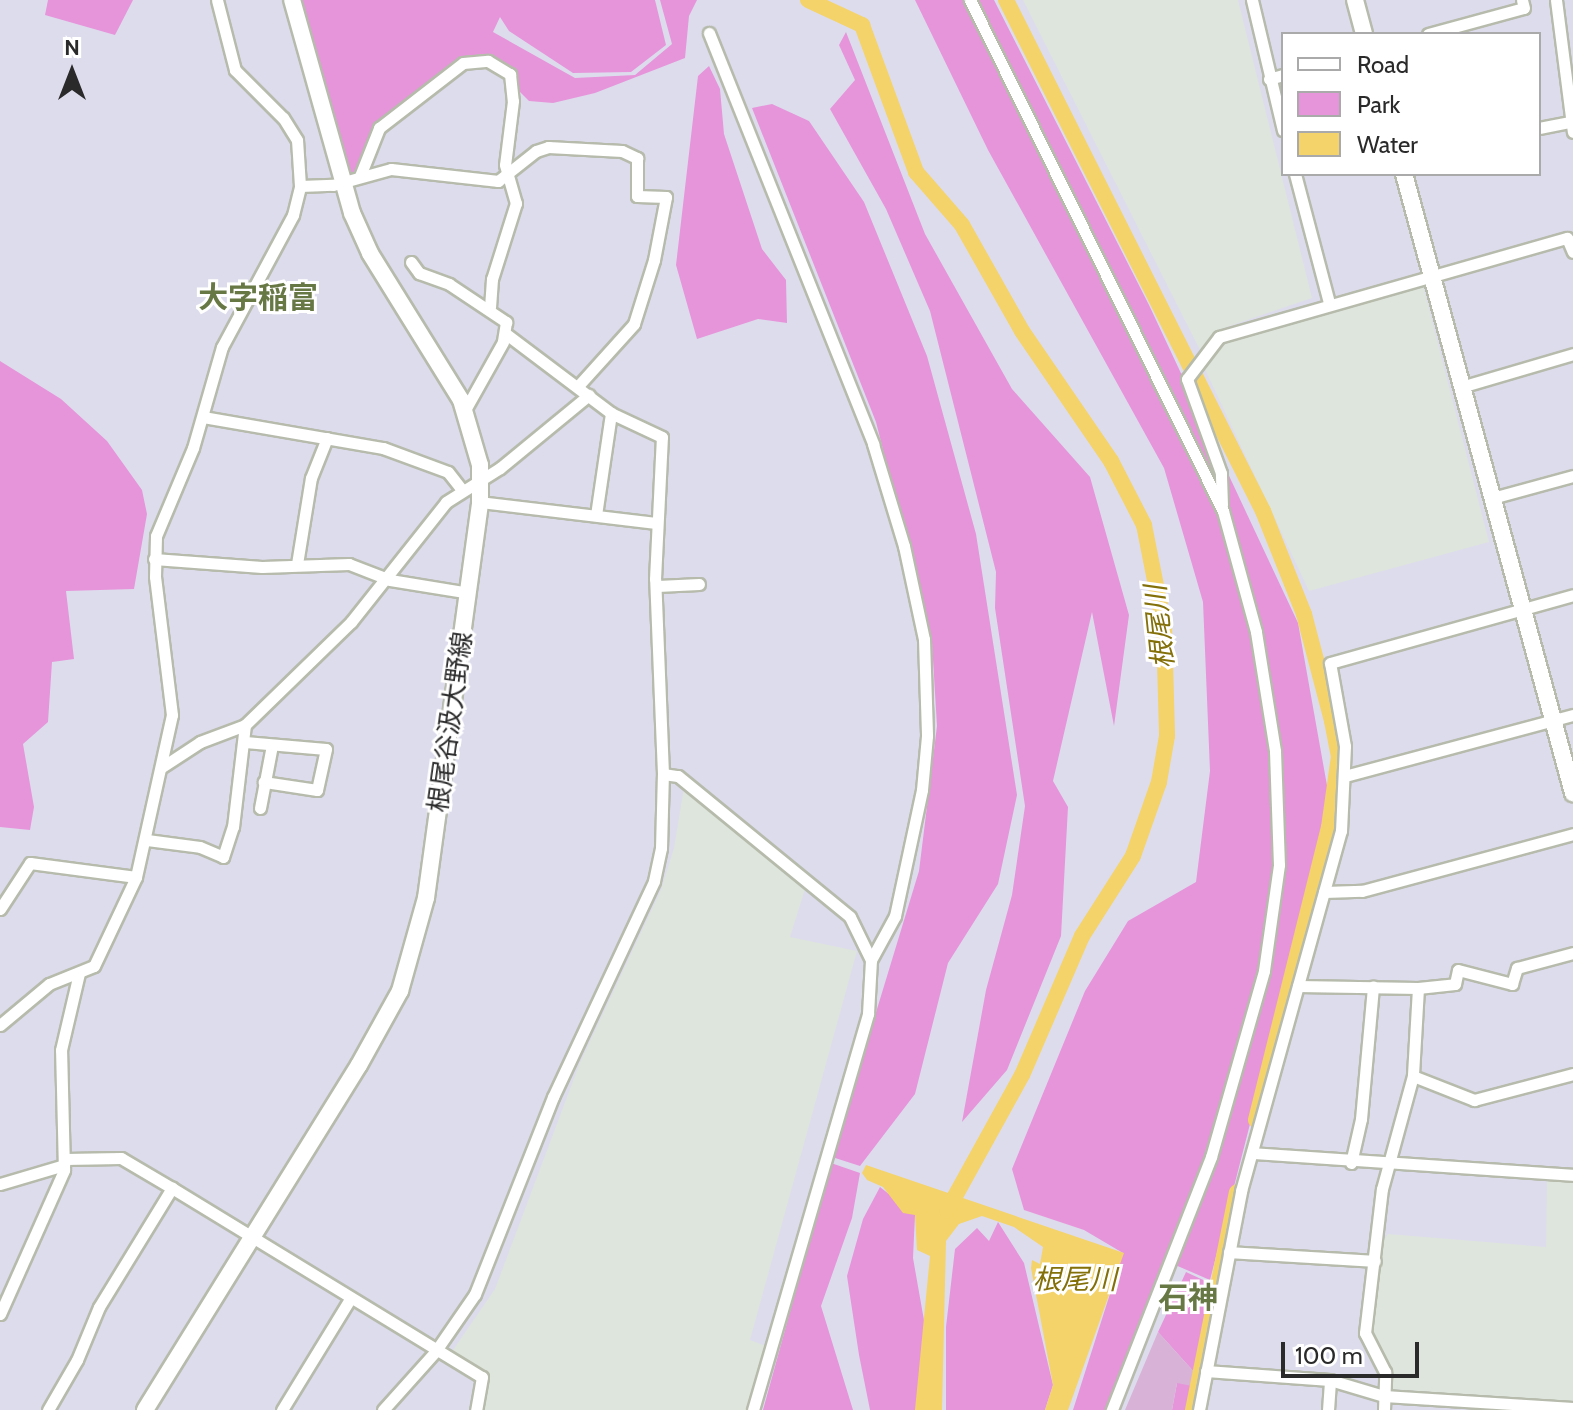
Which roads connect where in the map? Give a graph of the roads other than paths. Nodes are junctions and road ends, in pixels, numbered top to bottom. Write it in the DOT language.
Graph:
graph roads {
  1 [pos="217,0"];
  2 [pos="292,0"];
  3 [pos="970,0"];
  4 [pos="1252,0"];
  5 [pos="1355,0"];
  6 [pos="1522,0"];
  7 [pos="1556,0"];
  8 [pos="1363,32"];
  9 [pos="1435,32"];
  10 [pos="709,33"];
  11 [pos="1281,76"];
  12 [pos="1269,79"];
  13 [pos="1281,123"];
  14 [pos="1572,127"];
  15 [pos="1541,128"];
  16 [pos="360,176"];
  17 [pos="505,176"];
  18 [pos="1296,176"];
  19 [pos="1404,176"];
  20 [pos="343,181"];
  21 [pos="300,186"];
  22 [pos="1573,252"];
  23 [pos="411,262"];
  24 [pos="1429,274"];
  25 [pos="1329,303"];
  26 [pos="490,307"];
  27 [pos="506,334"];
  28 [pos="1573,354"];
  29 [pos="578,386"];
  30 [pos="1461,387"];
  31 [pos="589,395"];
  32 [pos="465,410"];
  33 [pos="611,413"];
  34 [pos="203,417"];
  35 [pos="327,438"];
  36 [pos="1573,476"];
  37 [pos="481,481"];
  38 [pos="462,490"];
  39 [pos="1492,498"];
  40 [pos="480,502"];
  41 [pos="1223,511"];
  42 [pos="596,515"];
  43 [pos="657,523"];
  44 [pos="154,559"];
  45 [pos="297,564"];
  46 [pos="385,576"];
  47 [pos="699,584"];
  48 [pos="657,586"];
  49 [pos="469,593"];
  50 [pos="1573,595"];
  51 [pos="1522,609"];
  52 [pos="1573,715"];
  53 [pos="1553,720"];
  54 [pos="245,725"];
  55 [pos="245,742"];
  56 [pos="272,745"];
  57 [pos="162,767"];
  58 [pos="663,774"];
  59 [pos="1345,776"];
  60 [pos="264,782"];
  61 [pos="1573,793"];
  62 [pos="260,808"];
  63 [pos="1573,834"];
  64 [pos="147,840"];
  65 [pos="136,877"];
  66 [pos="1324,892"];
  67 [pos="0,909"];
  68 [pos="1573,953"];
  69 [pos="871,960"];
  70 [pos="79,973"];
  71 [pos="1298,986"];
  72 [pos="1373,987"];
  73 [pos="1418,988"];
  74 [pos="0,1025"];
  75 [pos="1573,1074"];
  76 [pos="1413,1076"];
  77 [pos="1252,1153"];
  78 [pos="64,1162"];
  79 [pos="1351,1163"];
  80 [pos="1387,1164"];
  81 [pos="1573,1175"];
  82 [pos="0,1184"];
  83 [pos="172,1188"];
  84 [pos="251,1238"];
  85 [pos="1229,1252"];
  86 [pos="1375,1261"];
  87 [pos="350,1299"];
  88 [pos="0,1314"];
  89 [pos="435,1352"];
  90 [pos="1206,1371"];
  91 [pos="1330,1380"];
  92 [pos="1384,1396"];
  93 [pos="1573,1408"];
  94 [pos="48,1410"];
  95 [pos="145,1410"];
  96 [pos="282,1410"];
  97 [pos="383,1410"];
  98 [pos="476,1410"];
  99 [pos="753,1410"];
  100 [pos="1112,1410"];
  101 [pos="1199,1410"];
  102 [pos="1328,1410"];
  103 [pos="1384,1410"];
  1 -- 21 [label="street"];
  2 -- 20 [label="main road, 根尾谷汲大野線"];
  3 -- 41 [label="street"];
  4 -- 12 [label="street"];
  5 -- 8 [label="main road"];
  6 -- 9 [label="street"];
  7 -- 14 [label="street"];
  10 -- 69 [label="street"];
  11 -- 12 [label="street"];
  12 -- 13 [label="street"];
  14 -- 15 [label="street"];
  16 -- 17 [label="street"];
  16 -- 17 [label="street"];
  16 -- 20 [label="street"];
  17 -- 26 [label="street"];
  17 -- 29 [label="street"];
  18 -- 25 [label="street"];
  19 -- 24 [label="main road"];
  20 -- 21 [label="street"];
  20 -- 32 [label="main road, 根尾谷汲大野線"];
  21 -- 34 [label="street"];
  22 -- 24 [label="street"];
  23 -- 26 [label="street"];
  24 -- 25 [label="street"];
  24 -- 30 [label="main road"];
  25 -- 41 [label="street"];
  26 -- 27 [label="street"];
  27 -- 29 [label="street"];
  27 -- 32 [label="street"];
  28 -- 30 [label="street"];
  29 -- 31 [label="street"];
  30 -- 39 [label="main road"];
  31 -- 33 [label="street"];
  31 -- 37 [label="street"];
  32 -- 37 [label="main road, 根尾谷汲大野線"];
  33 -- 42 [label="street"];
  33 -- 43 [label="street"];
  34 -- 35 [label="street"];
  34 -- 44 [label="street"];
  35 -- 38 [label="street"];
  35 -- 45 [label="street"];
  36 -- 39 [label="street"];
  37 -- 38 [label="street"];
  37 -- 40 [label="main road, 根尾谷汲大野線"];
  38 -- 46 [label="street"];
  39 -- 51 [label="main road"];
  40 -- 42 [label="street"];
  40 -- 49 [label="main road, 根尾谷汲大野線"];
  41 -- 100 [label="street"];
  42 -- 43 [label="street"];
  43 -- 48 [label="street"];
  44 -- 45 [label="street"];
  44 -- 57 [label="street"];
  45 -- 46 [label="street"];
  46 -- 49 [label="street"];
  46 -- 54 [label="street"];
  47 -- 48 [label="street"];
  48 -- 58 [label="street"];
  49 -- 84 [label="main road, 根尾谷汲大野線"];
  50 -- 51 [label="street"];
  51 -- 53 [label="main road"];
  51 -- 59 [label="street"];
  52 -- 53 [label="street"];
  53 -- 59 [label="street"];
  53 -- 61 [label="main road"];
  54 -- 55 [label="street"];
  54 -- 57 [label="street"];
  55 -- 56 [label="street"];
  55 -- 64 [label="street"];
  56 -- 60 [label="street"];
  56 -- 60 [label="street"];
  57 -- 64 [label="street"];
  58 -- 69 [label="street"];
  58 -- 89 [label="street"];
  59 -- 66 [label="street"];
  60 -- 62 [label="street"];
  63 -- 66 [label="street"];
  64 -- 65 [label="street"];
  65 -- 67 [label="street"];
  65 -- 70 [label="street"];
  66 -- 71 [label="street"];
  68 -- 73 [label="street"];
  69 -- 99 [label="street"];
  70 -- 74 [label="street"];
  70 -- 78 [label="street"];
  71 -- 72 [label="street"];
  71 -- 77 [label="street"];
  72 -- 73 [label="street"];
  72 -- 79 [label="street"];
  73 -- 76 [label="street"];
  75 -- 76 [label="street"];
  76 -- 80 [label="street"];
  77 -- 79 [label="street"];
  77 -- 85 [label="street"];
  78 -- 82 [label="street"];
  78 -- 83 [label="street"];
  78 -- 88 [label="street"];
  79 -- 80 [label="street"];
  80 -- 81 [label="street"];
  80 -- 86 [label="street"];
  83 -- 84 [label="street"];
  83 -- 94 [label="street"];
  84 -- 87 [label="street"];
  84 -- 95 [label="main road, 根尾谷汲大野線"];
  85 -- 86 [label="street"];
  85 -- 90 [label="street"];
  86 -- 92 [label="street"];
  87 -- 89 [label="street"];
  87 -- 96 [label="street"];
  89 -- 97 [label="street"];
  89 -- 98 [label="street"];
  90 -- 91 [label="street"];
  90 -- 101 [label="street"];
  91 -- 92 [label="street"];
  91 -- 102 [label="street"];
  92 -- 93 [label="street"];
  92 -- 103 [label="street"];
}
